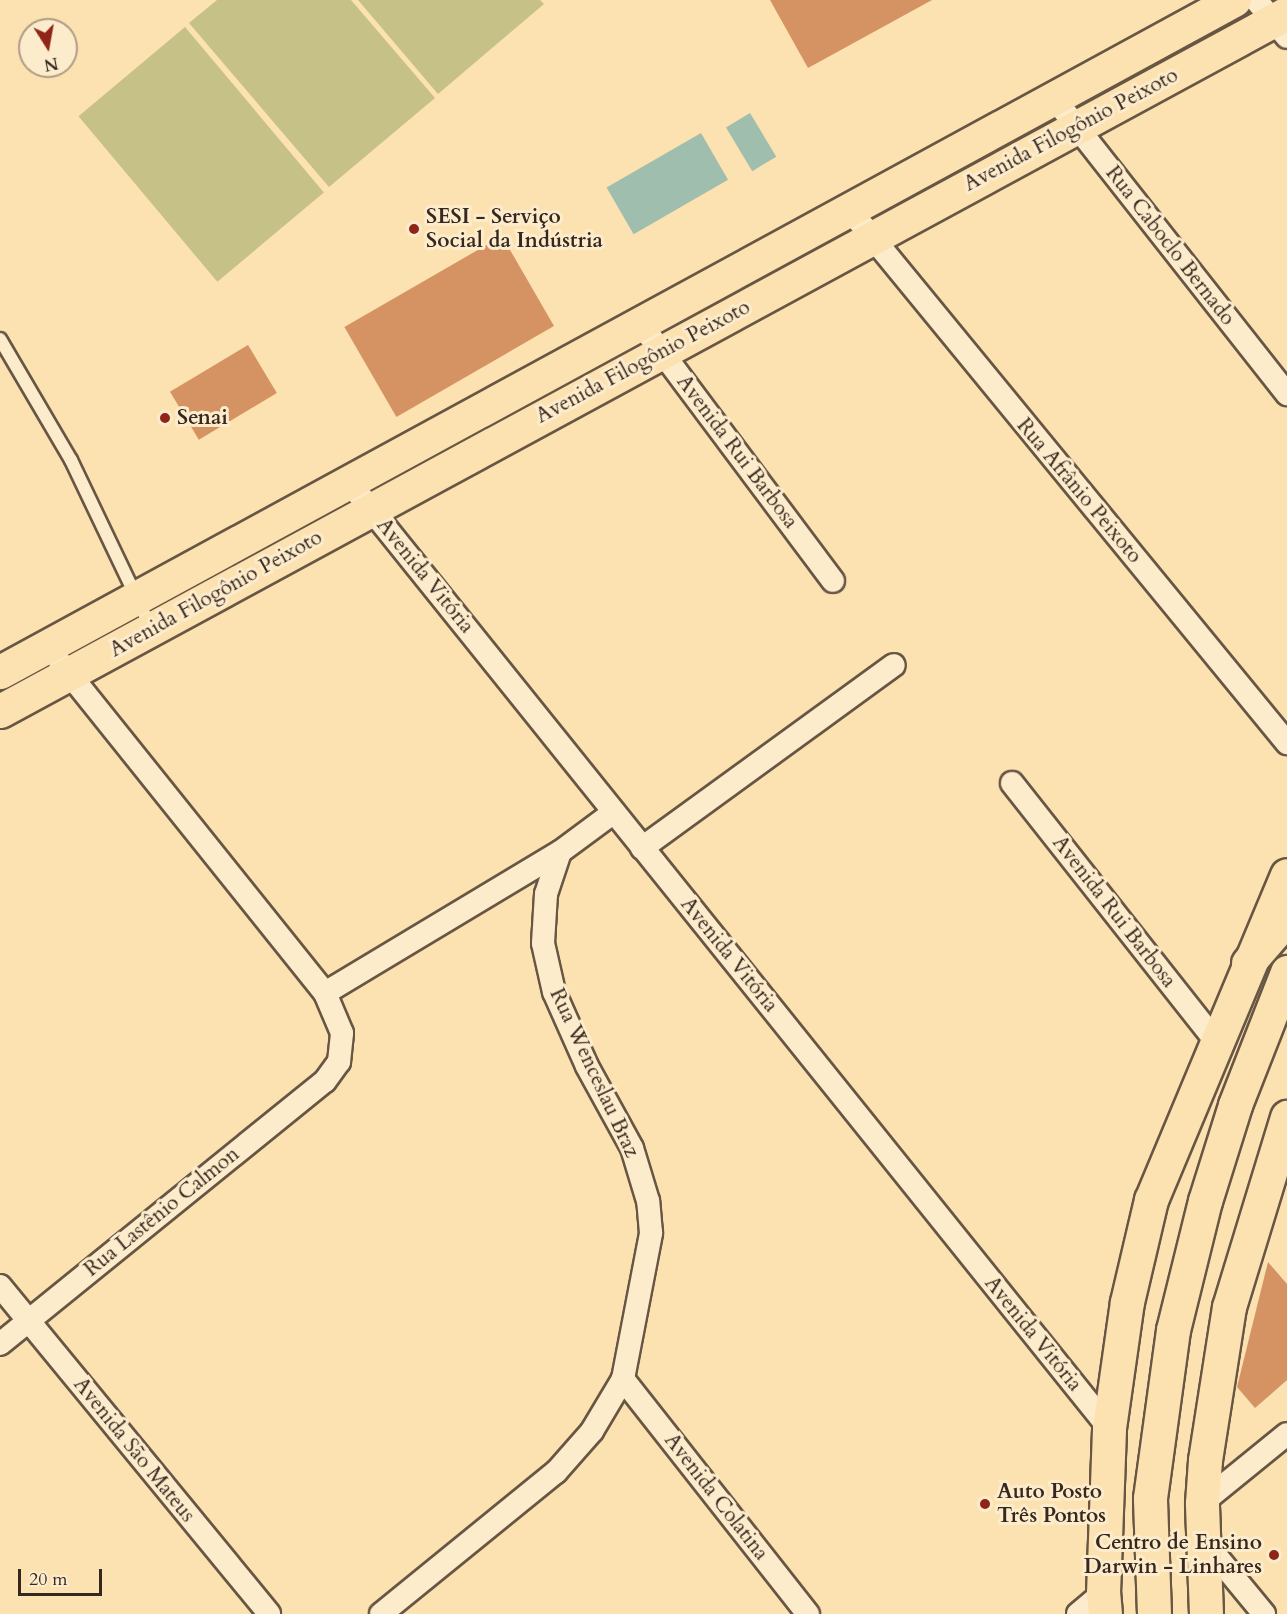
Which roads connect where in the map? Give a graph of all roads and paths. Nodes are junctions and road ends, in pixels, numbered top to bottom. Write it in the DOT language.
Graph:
graph roads {
  1 [pos="1234,0"];
  2 [pos="1276,18"];
  3 [pos="1054,98"];
  4 [pos="1076,127"];
  5 [pos="849,209"];
  6 [pos="871,238"];
  7 [pos="640,323"];
  8 [pos="0,339"];
  9 [pos="662,352"];
  10 [pos="1287,394"];
  11 [pos="349,482"];
  12 [pos="371,509"];
  13 [pos="833,581"];
  14 [pos="138,597"];
  15 [pos="152,629"];
  16 [pos="47,647"];
  17 [pos="894,665"];
  18 [pos="0,672"];
  19 [pos="70,673"];
  20 [pos="0,711"];
  21 [pos="1287,743"];
  22 [pos="1012,783"];
  23 [pos="614,812"];
  24 [pos="642,848"];
  25 [pos="560,852"];
  26 [pos="1287,875"];
  27 [pos="1287,918"];
  28 [pos="1248,963"];
  29 [pos="1287,972"];
  30 [pos="325,993"];
  31 [pos="1216,1041"];
  32 [pos="1287,1119"];
  33 [pos="0,1286"];
  34 [pos="28,1321"];
  35 [pos="0,1344"];
  36 [pos="623,1379"];
  37 [pos="1109,1428"];
  38 [pos="1287,1434"];
  39 [pos="1202,1503"];
  40 [pos="1203,1539"];
  41 [pos="1104,1603"];
  42 [pos="269,1614"];
  43 [pos="381,1614"];
  44 [pos="808,1614"];
  45 [pos="1078,1614"];
  46 [pos="1154,1614"];
  47 [pos="1206,1614"];
  48 [pos="1264,1614"];
  1 -- 3 [label="main road, Avenida Filogônio Peixoto"];
  2 -- 4 [label="main road, Avenida Filogônio Peixoto"];
  3 -- 4 [label="street, Rua Caboclo Bernado"];
  3 -- 5 [label="main road, Avenida Filogônio Peixoto"];
  4 -- 6 [label="main road, Avenida Filogônio Peixoto"];
  4 -- 10 [label="street, Rua Caboclo Bernado"];
  5 -- 6 [label="street, Rua Afrânio Peixoto"];
  5 -- 7 [label="main road, Avenida Filogônio Peixoto"];
  6 -- 9 [label="main road, Avenida Filogônio Peixoto"];
  6 -- 21 [label="street, Rua Afrânio Peixoto"];
  7 -- 9 [label="street, Avenida Rui Barbosa"];
  7 -- 11 [label="main road, Avenida Filogônio Peixoto"];
  8 -- 14 [label="lane"];
  9 -- 12 [label="main road, Avenida Filogônio Peixoto"];
  9 -- 13 [label="street, Avenida Rui Barbosa"];
  11 -- 12 [label="street, Avenida Vitória"];
  11 -- 14 [label="main road, Avenida Filogônio Peixoto"];
  12 -- 15 [label="main road, Avenida Filogônio Peixoto"];
  12 -- 23 [label="street, Avenida Vitória"];
  14 -- 15 [label="lane"];
  14 -- 16 [label="main road, Avenida Filogônio Peixoto"];
  15 -- 19 [label="main road, Avenida Filogônio Peixoto"];
  16 -- 18 [label="main road, Avenida Filogônio Peixoto"];
  16 -- 19 [label="street"];
  17 -- 24 [label="street"];
  19 -- 20 [label="main road, Avenida Filogônio Peixoto"];
  19 -- 30 [label="street"];
  22 -- 31 [label="street, Avenida Rui Barbosa"];
  23 -- 24 [label="street, Avenida Vitória"];
  23 -- 25 [label="street"];
  24 -- 37 [label="street, Avenida Vitória"];
  25 -- 30 [label="street"];
  25 -- 36 [label="street, Rua Wenceslau Braz"];
  26 -- 28 [label="main road"];
  27 -- 28 [label="main road"];
  28 -- 31 [label="main road"];
  29 -- 46 [label="main road"];
  30 -- 34 [label="street, Rua Lastênio Calmon"];
  31 -- 37 [label="main road"];
  32 -- 39 [label="main road"];
  33 -- 34 [label="street, Avenida São Mateus"];
  34 -- 35 [label="street, Rua Lastênio Calmon"];
  34 -- 42 [label="street, Avenida São Mateus"];
  36 -- 43 [label="street, Rua Wenceslau Braz"];
  36 -- 44 [label="street, Avenida Colatina"];
  37 -- 41 [label="main road"];
  38 -- 39 [label="street"];
  39 -- 40 [label="main road"];
  40 -- 47 [label="main road"];
  40 -- 48 [label="street"];
  41 -- 45 [label="street"];
}
